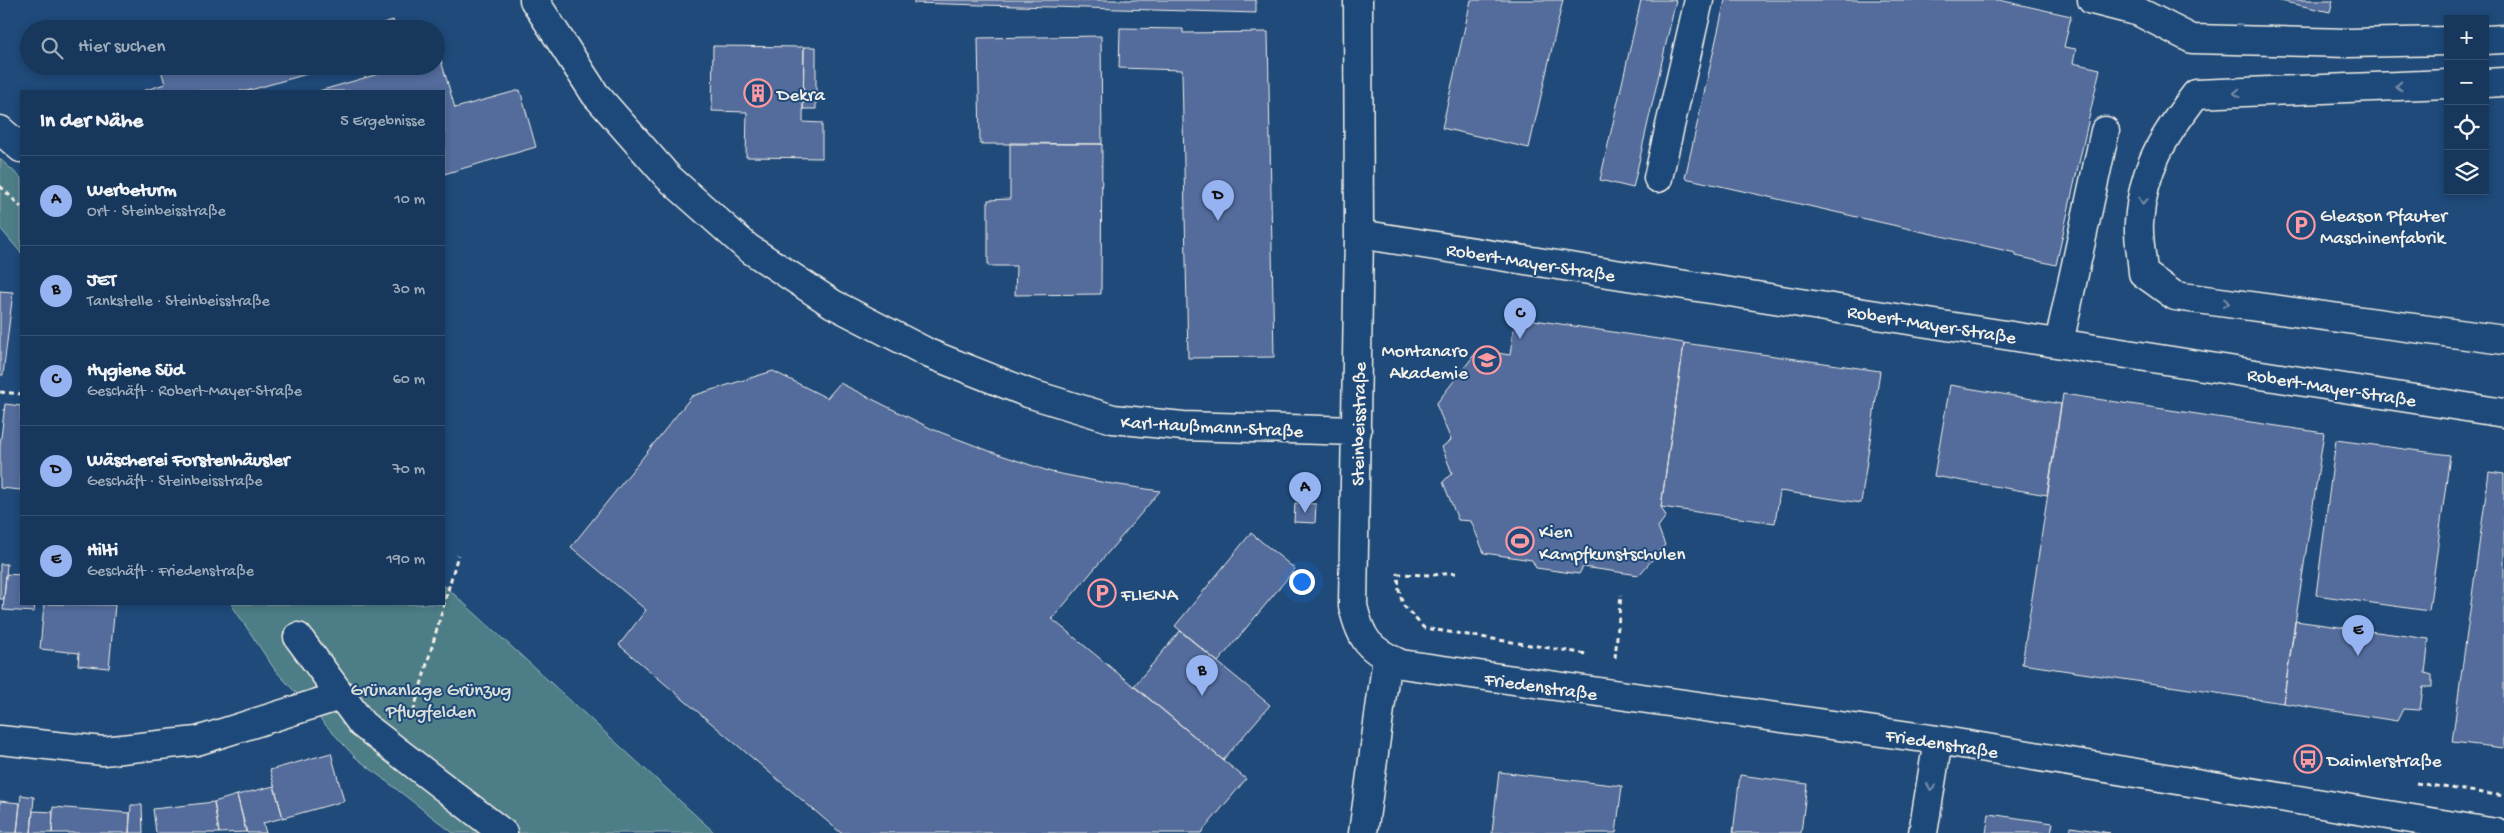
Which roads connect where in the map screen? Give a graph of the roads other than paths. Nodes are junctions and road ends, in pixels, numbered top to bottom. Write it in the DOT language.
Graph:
graph roads {
  1 [pos="534,0"];
  2 [pos="1358,0"];
  3 [pos="1699,0"];
  4 [pos="2092,0"];
  5 [pos="2504,39"];
  6 [pos="2444,40"];
  7 [pos="2489,40"];
  8 [pos="2504,82"];
  9 [pos="2489,83"];
  10 [pos="2444,84"];
  11 [pos="0,130"];
  12 [pos="2105,131"];
  13 [pos="20,147"];
  14 [pos="1658,178"];
  15 [pos="1359,234"];
  16 [pos="2504,340"];
  17 [pos="2059,343"];
  18 [pos="2504,413"];
  19 [pos="1357,432"];
  20 [pos="298,637"];
  21 [pos="1387,658"];
  22 [pos="340,696"];
  23 [pos="0,740"];
  24 [pos="1938,740"];
  25 [pos="502,833"];
  26 [pos="1362,833"];
  27 [pos="1923,833"];
  28 [pos="2496,833"];
  1 -- 19 [label="street, Karl-Haußmann-Straße"];
  2 -- 15 [label="street, Steinbeisstraße"];
  3 -- 14 [label="street"];
  4 -- 6 [label="street"];
  5 -- 7 [label="street"];
  8 -- 9 [label="street"];
  10 -- 16 [label="street, one-way"];
  11 -- 13 [label="street"];
  12 -- 17 [label="street"];
  15 -- 17 [label="street, Robert-Mayer-Straße"];
  15 -- 19 [label="street, Steinbeisstraße"];
  17 -- 18 [label="street, Robert-Mayer-Straße"];
  19 -- 21 [label="street, Steinbeisstraße"];
  20 -- 22 [label="street"];
  21 -- 24 [label="street, Friedenstraße"];
  21 -- 26 [label="street"];
  22 -- 23 [label="street"];
  22 -- 25 [label="street"];
  24 -- 27 [label="street, one-way"];
  24 -- 28 [label="street, Friedenstraße"];
}
